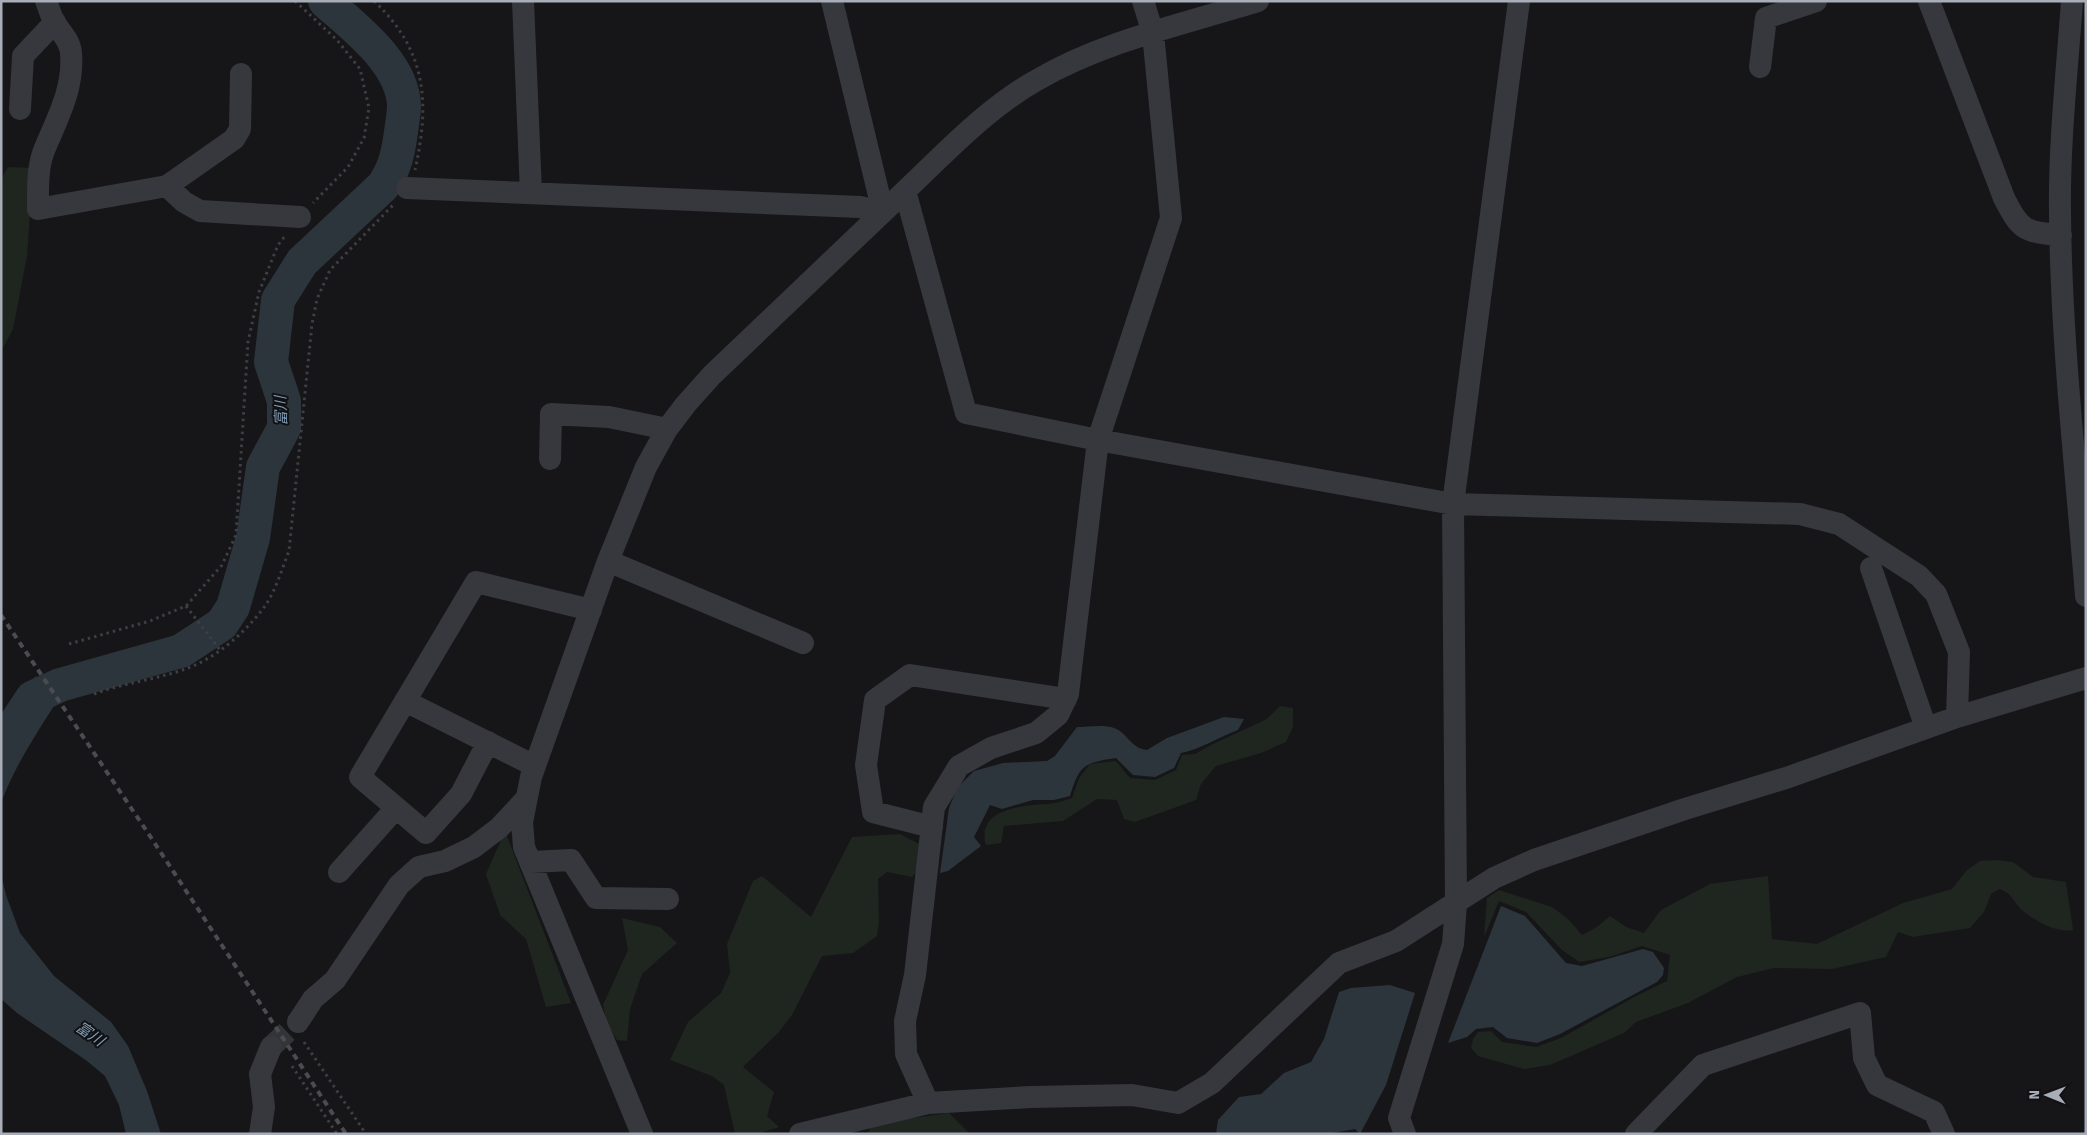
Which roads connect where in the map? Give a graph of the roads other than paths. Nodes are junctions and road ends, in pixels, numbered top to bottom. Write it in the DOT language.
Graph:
graph roads {
  1 [pos="46,1"];
  2 [pos="523,1"];
  3 [pos="832,1"];
  4 [pos="1143,1"];
  5 [pos="1258,1"];
  6 [pos="1519,1"];
  7 [pos="1816,1"];
  8 [pos="1929,1"];
  9 [pos="2072,1"];
  10 [pos="54,22"];
  11 [pos="1153,33"];
  12 [pos="1760,68"];
  13 [pos="241,74"];
  14 [pos="20,109"];
  15 [pos="167,186"];
  16 [pos="407,188"];
  17 [pos="906,191"];
  18 [pos="531,193"];
  19 [pos="883,212"];
  20 [pos="300,217"];
  21 [pos="2061,235"];
  22 [pos="667,429"];
  23 [pos="1098,440"];
  24 [pos="550,459"];
  25 [pos="1453,504"];
  26 [pos="608,561"];
  27 [pos="1871,568"];
  28 [pos="2086,596"];
  29 [pos="591,610"];
  30 [pos="803,642"];
  31 [pos="2086,678"];
  32 [pos="1066,699"];
  33 [pos="405,701"];
  34 [pos="1957,718"];
  35 [pos="1926,728"];
  36 [pos="488,742"];
  37 [pos="535,766"];
  38 [pos="525,800"];
  39 [pos="396,808"];
  40 [pos="932,826"];
  41 [pos="531,862"];
  42 [pos="339,872"];
  43 [pos="668,898"];
  44 [pos="1456,904"];
  45 [pos="301,1032"];
  46 [pos="271,1047"];
  47 [pos="928,1103"];
  48 [pos="1646,1131"];
  49 [pos="260,1134"];
  50 [pos="642,1134"];
  51 [pos="800,1134"];
  52 [pos="1405,1134"];
  53 [pos="1944,1134"];
  1 -- 10 [label="street"];
  2 -- 18 [label="street"];
  3 -- 19 [label="street"];
  4 -- 11 [label="street"];
  5 -- 11 [label="street"];
  6 -- 25 [label="street"];
  7 -- 12 [label="street"];
  8 -- 21 [label="street"];
  9 -- 21 [label="street"];
  10 -- 14 [label="street"];
  10 -- 15 [label="street"];
  11 -- 17 [label="street"];
  11 -- 23 [label="street"];
  13 -- 15 [label="street"];
  15 -- 20 [label="street"];
  16 -- 18 [label="street"];
  17 -- 19 [label="street"];
  17 -- 23 [label="street"];
  18 -- 19 [label="street"];
  19 -- 22 [label="street"];
  21 -- 28 [label="street"];
  22 -- 24 [label="street"];
  22 -- 26 [label="street"];
  23 -- 25 [label="street"];
  23 -- 32 [label="street"];
  25 -- 34 [label="street"];
  25 -- 44 [label="street"];
  26 -- 29 [label="street"];
  26 -- 30 [label="street"];
  27 -- 35 [label="street"];
  29 -- 33 [label="street"];
  29 -- 37 [label="street"];
  31 -- 34 [label="street"];
  32 -- 40 [label="street"];
  32 -- 40 [label="street"];
  33 -- 36 [label="street"];
  33 -- 39 [label="street"];
  34 -- 35 [label="street"];
  35 -- 44 [label="street"];
  36 -- 37 [label="street"];
  36 -- 39 [label="street"];
  37 -- 38 [label="street"];
  38 -- 41 [label="street"];
  38 -- 45 [label="street"];
  39 -- 42 [label="street"];
  40 -- 47 [label="street"];
  41 -- 43 [label="street"];
  41 -- 50 [label="street"];
  44 -- 47 [label="street"];
  44 -- 52 [label="street"];
  46 -- 49 [label="street"];
  47 -- 51 [label="street"];
  48 -- 53 [label="street"];
}
